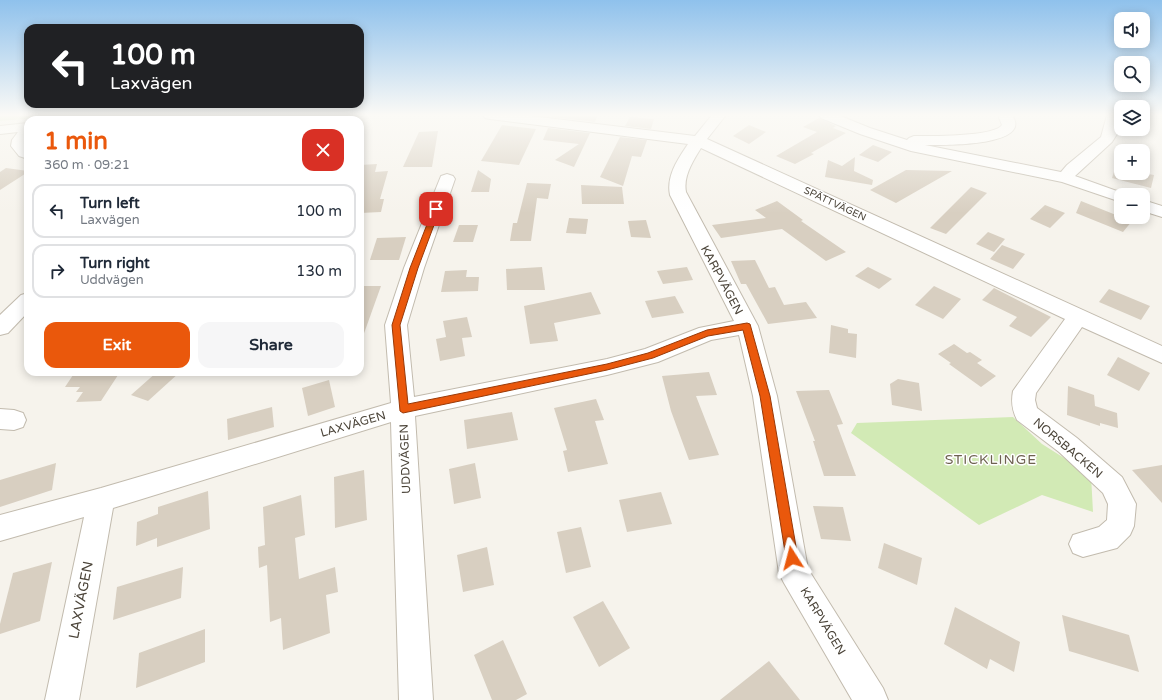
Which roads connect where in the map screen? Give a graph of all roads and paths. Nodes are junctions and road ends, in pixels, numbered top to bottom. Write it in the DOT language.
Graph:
graph roads {
  1 [pos="694,148"];
  2 [pos="713,148"];
  3 [pos="918,148"];
  4 [pos="1098,148"];
  5 [pos="1066,178"];
  6 [pos="447,179"];
  7 [pos="1114,195"];
  8 [pos="1150,208"];
  9 [pos="1162,212"];
  10 [pos="24,304"];
  11 [pos="1078,316"];
  12 [pos="747,326"];
  13 [pos="0,328"];
  14 [pos="1162,355"];
  15 [pos="403,409"];
  16 [pos="101,500"];
  17 [pos="0,528"];
  18 [pos="1083,544"];
  19 [pos="62,700"];
  20 [pos="416,700"];
  21 [pos="871,700"];
  1 -- 12 [label="street, KARPVÄGEN"];
  2 -- 11 [label="street, SPÄTTVÄGEN"];
  3 -- 5 [label="street"];
  4 -- 5 [label="street"];
  5 -- 7 [label="street"];
  6 -- 15 [label="street, UDDVÄGEN"];
  8 -- 9 [label="street"];
  10 -- 13 [label="street"];
  11 -- 14 [label="street, SPÄTTVÄGEN"];
  11 -- 18 [label="street, NORSBACKEN"];
  12 -- 15 [label="street, LAXVÄGEN"];
  12 -- 21 [label="street, KARPVÄGEN"];
  15 -- 16 [label="street, LAXVÄGEN"];
  15 -- 20 [label="street, UDDVÄGEN"];
  16 -- 17 [label="street, LAXVÄGEN"];
  16 -- 19 [label="street, LAXVÄGEN"];
}
